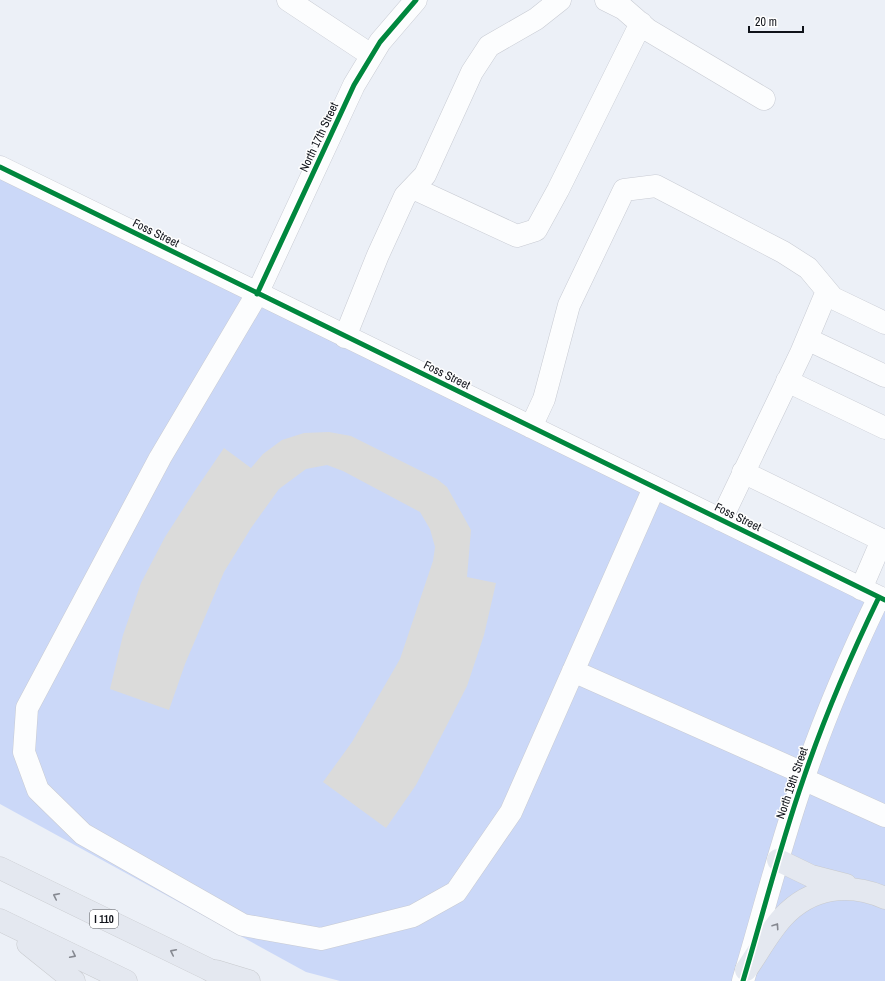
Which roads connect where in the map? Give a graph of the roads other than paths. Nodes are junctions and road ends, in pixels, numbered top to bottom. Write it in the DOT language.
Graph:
graph roads {
  1 [pos="288,0"];
  2 [pos="416,0"];
  3 [pos="560,0"];
  4 [pos="606,0"];
  5 [pos="641,23"];
  6 [pos="371,55"];
  7 [pos="764,99"];
  8 [pos="0,167"];
  9 [pos="413,188"];
  10 [pos="827,291"];
  11 [pos="257,294"];
  12 [pos="885,323"];
  13 [pos="346,337"];
  14 [pos="807,339"];
  15 [pos="885,376"];
  16 [pos="787,381"];
  17 [pos="531,427"];
  18 [pos="885,428"];
  19 [pos="743,472"];
  20 [pos="654,488"];
  21 [pos="721,520"];
  22 [pos="884,537"];
  23 [pos="875,595"];
  24 [pos="573,671"];
  25 [pos="804,776"];
  26 [pos="885,816"];
  27 [pos="778,860"];
  28 [pos="0,868"];
  29 [pos="864,890"];
  30 [pos="885,898"];
  31 [pos="0,920"];
  32 [pos="0,923"];
  33 [pos="208,969"];
  34 [pos="745,976"];
  35 [pos="74,981"];
  36 [pos="126,981"];
  37 [pos="228,981"];
  38 [pos="250,981"];
  1 -- 6 [label="street"];
  2 -- 6 [label="street, North 17th Street"];
  3 -- 9 [label="street"];
  4 -- 5 [label="street"];
  5 -- 7 [label="street"];
  5 -- 9 [label="street"];
  6 -- 11 [label="street, North 17th Street"];
  8 -- 11 [label="street, Foss Street"];
  9 -- 13 [label="street"];
  10 -- 12 [label="street"];
  10 -- 14 [label="street"];
  10 -- 17 [label="street"];
  11 -- 13 [label="street, Foss Street"];
  11 -- 24 [label="street, North 17th Street"];
  13 -- 17 [label="street, Foss Street"];
  14 -- 15 [label="street"];
  14 -- 16 [label="street"];
  16 -- 18 [label="street"];
  16 -- 19 [label="street"];
  17 -- 20 [label="street, Foss Street"];
  19 -- 21 [label="street"];
  19 -- 22 [label="street"];
  20 -- 21 [label="street, Foss Street"];
  20 -- 24 [label="street, North 17th Street"];
  21 -- 23 [label="street, Foss Street"];
  22 -- 23 [label="street, North 19th Street"];
  23 -- 25 [label="street, North 19th Street"];
  24 -- 25 [label="street"];
  25 -- 26 [label="street"];
  25 -- 27 [label="street, North 19th Street"];
  27 -- 29 [label="highway"];
  27 -- 34 [label="street, North 19th Street"];
  33 -- 28 [label="highway, I 110, one-way"];
  29 -- 30 [label="highway"];
  34 -- 29 [label="highway, one-way"];
  31 -- 36 [label="highway, one-way"];
  32 -- 35 [label="highway"];
  33 -- 37 [label="highway, I 110"];
  33 -- 38 [label="highway"];
}
